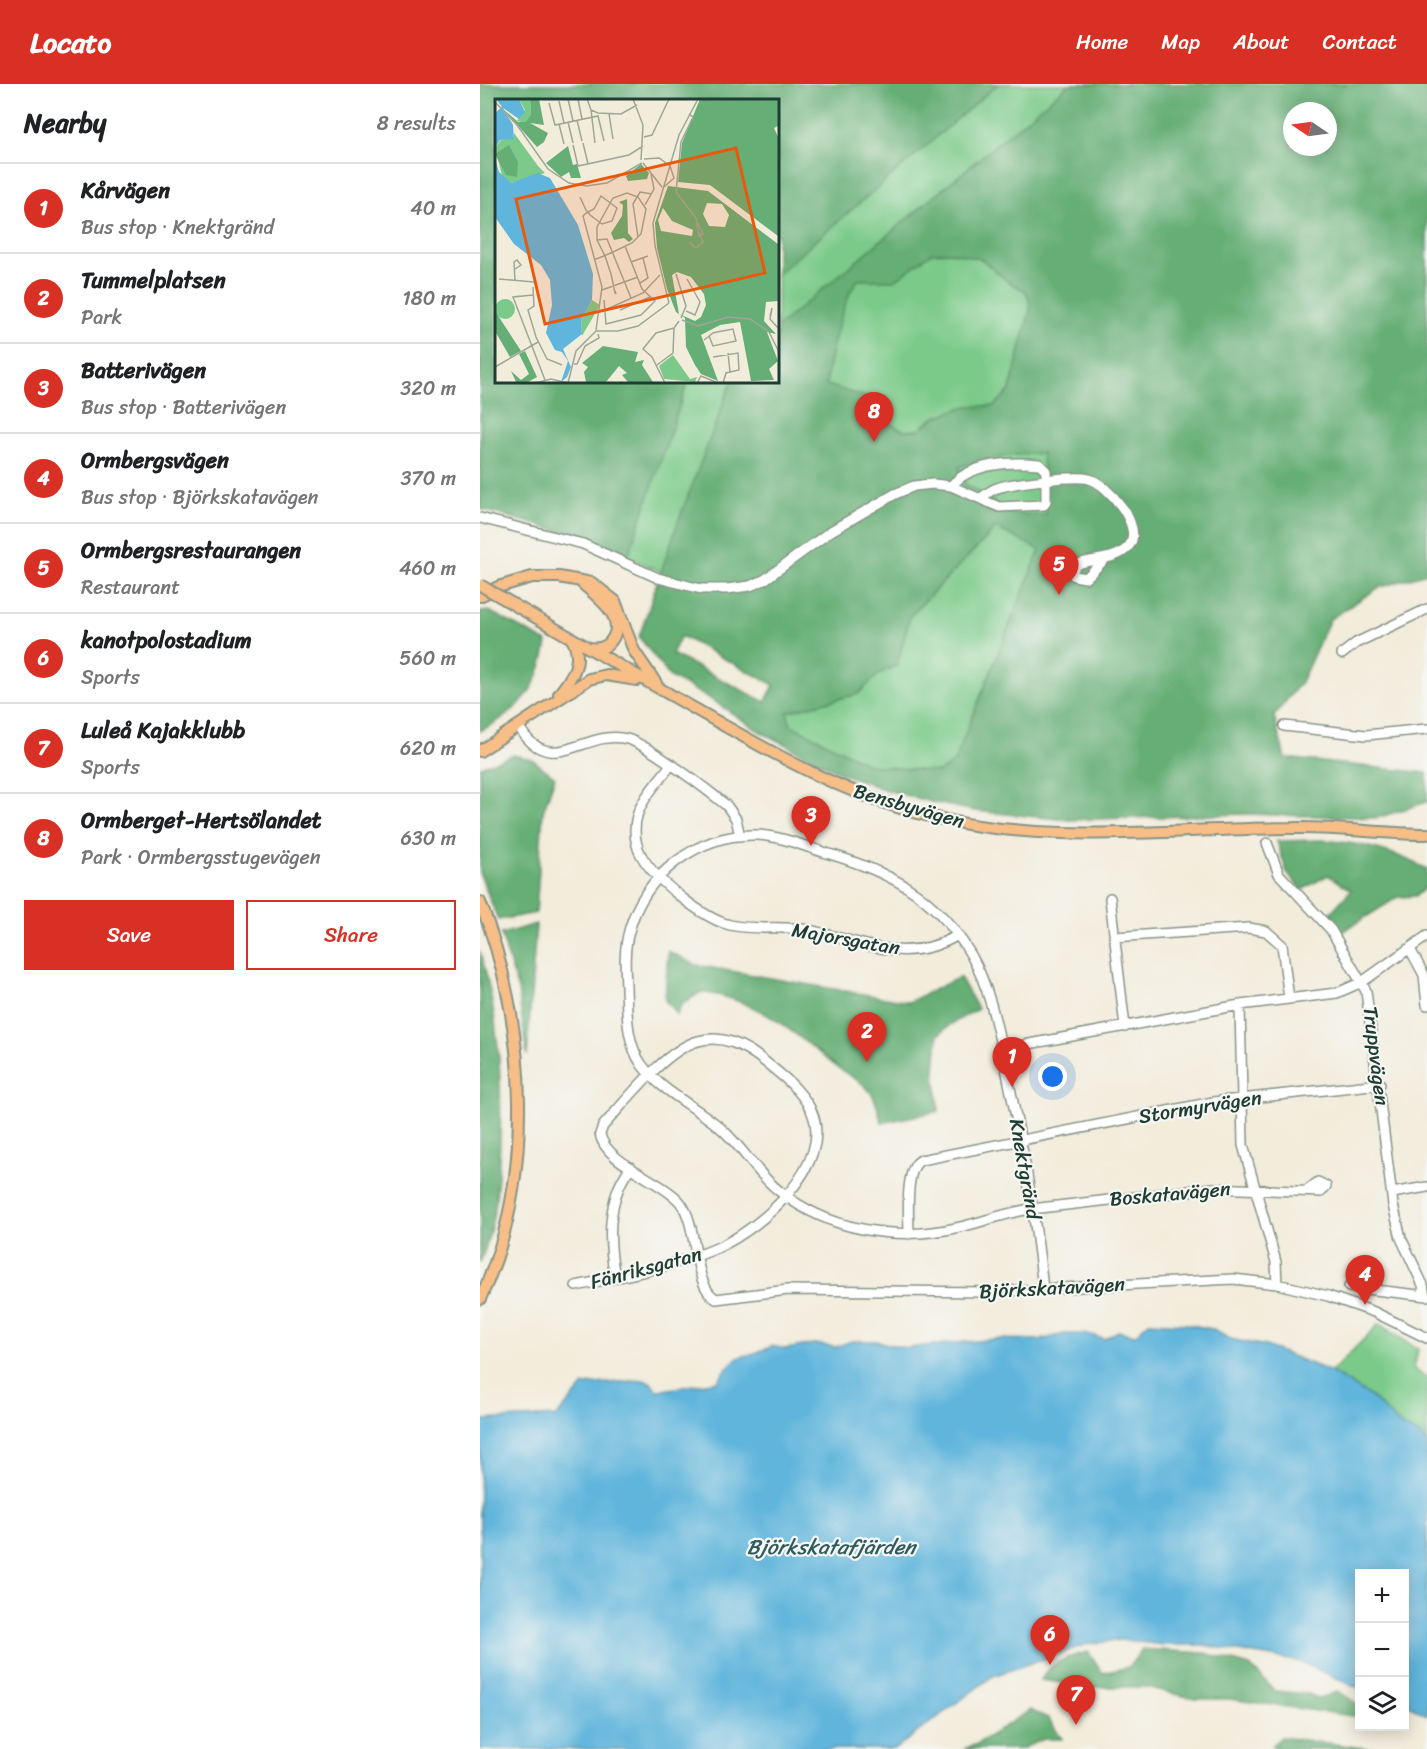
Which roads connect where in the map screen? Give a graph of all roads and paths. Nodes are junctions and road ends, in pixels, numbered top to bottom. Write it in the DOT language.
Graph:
graph roads {
  1 [pos="1047,482"];
  2 [pos="951,486"];
  3 [pos="981,498"];
  4 [pos="480,518"];
  5 [pos="1106,558"];
  6 [pos="581,582"];
  7 [pos="480,585"];
  8 [pos="480,596"];
  9 [pos="1427,609"];
  10 [pos="572,638"];
  11 [pos="589,648"];
  12 [pos="1342,654"];
  13 [pos="668,693"];
  14 [pos="553,702"];
  15 [pos="1284,726"];
  16 [pos="519,727"];
  17 [pos="1427,729"];
  18 [pos="480,750"];
  19 [pos="670,766"];
  20 [pos="1427,834"];
  21 [pos="740,836"];
  22 [pos="1267,843"];
  23 [pos="659,876"];
  24 [pos="1110,898"];
  25 [pos="480,902"];
  26 [pos="483,917"];
  27 [pos="958,935"];
  28 [pos="1427,936"];
  29 [pos="1114,937"];
  30 [pos="1410,949"];
  31 [pos="1362,982"];
  32 [pos="1289,999"];
  33 [pos="1240,1005"];
  34 [pos="1427,1005"];
  35 [pos="1125,1027"];
  36 [pos="1002,1048"];
  37 [pos="651,1076"];
  38 [pos="1380,1084"];
  39 [pos="1242,1098"];
  40 [pos="1021,1139"];
  41 [pos="602,1141"];
  42 [pos="631,1167"];
  43 [pos="1427,1187"];
  44 [pos="1256,1188"];
  45 [pos="1308,1190"];
  46 [pos="1392,1193"];
  47 [pos="786,1196"];
  48 [pos="1033,1208"];
  49 [pos="909,1234"];
  50 [pos="698,1256"];
  51 [pos="615,1277"];
  52 [pos="1277,1284"];
  53 [pos="576,1286"];
  54 [pos="1349,1287"];
  55 [pos="1043,1290"];
  56 [pos="1426,1296"];
  57 [pos="480,1299"];
  58 [pos="1427,1338"];
  1 -- 2 [label="street"];
  1 -- 3 [label="street"];
  1 -- 3 [label="street"];
  1 -- 5 [label="street"];
  2 -- 3 [label="street"];
  2 -- 4 [label="street"];
  6 -- 8 [label="main road"];
  6 -- 11 [label="main road"];
  6 -- 13 [label="main road"];
  7 -- 10 [label="main road, Bensbyvägen, bridge"];
  9 -- 12 [label="street"];
  10 -- 11 [label="main road, Bensbyvägen"];
  10 -- 14 [label="main road"];
  11 -- 13 [label="main road, Bensbyvägen"];
  13 -- 14 [label="main road"];
  13 -- 20 [label="main road, Bensbyvägen"];
  14 -- 16 [label="main road"];
  15 -- 17 [label="street"];
  16 -- 18 [label="main road"];
  16 -- 19 [label="street"];
  19 -- 21 [label="street"];
  19 -- 23 [label="street, Majorsgatan"];
  21 -- 23 [label="street"];
  21 -- 27 [label="street, Knektgränd"];
  22 -- 31 [label="street, Truppvägen"];
  23 -- 27 [label="street, Majorsgatan"];
  23 -- 37 [label="street"];
  24 -- 29 [label="street"];
  25 -- 26 [label="main road"];
  26 -- 57 [label="main road"];
  27 -- 36 [label="street, Knektgränd"];
  28 -- 30 [label="street"];
  29 -- 32 [label="street"];
  29 -- 35 [label="street"];
  30 -- 31 [label="street"];
  30 -- 34 [label="street"];
  31 -- 32 [label="street"];
  31 -- 38 [label="street, Truppvägen"];
  32 -- 33 [label="street"];
  33 -- 35 [label="street"];
  33 -- 39 [label="street"];
  35 -- 36 [label="street"];
  36 -- 40 [label="street, Knektgränd"];
  37 -- 41 [label="street, Fänriksgatan"];
  37 -- 47 [label="street, Boskatavägen"];
  37 -- 47 [label="street, Fänriksgatan"];
  38 -- 39 [label="street, Stormyrvägen"];
  38 -- 46 [label="street, Truppvägen"];
  39 -- 40 [label="street, Stormyrvägen"];
  39 -- 44 [label="street"];
  40 -- 48 [label="street, Knektgränd"];
  40 -- 49 [label="street, Stormyrvägen"];
  41 -- 42 [label="street, Björkskatavägen"];
  42 -- 50 [label="street, Björkskatavägen"];
  42 -- 51 [label="street"];
  43 -- 46 [label="street"];
  44 -- 45 [label="street, Boskatavägen"];
  44 -- 48 [label="street, Boskatavägen"];
  44 -- 52 [label="street"];
  46 -- 56 [label="street, Truppvägen"];
  47 -- 49 [label="street, Boskatavägen"];
  47 -- 50 [label="street, Fänriksgatan"];
  48 -- 49 [label="street, Boskatavägen"];
  48 -- 55 [label="street, Knektgränd"];
  50 -- 51 [label="street, Fänriksgatan"];
  50 -- 55 [label="street, Björkskatavägen"];
  51 -- 53 [label="street, Fänriksgatan"];
  52 -- 55 [label="street, Björkskatavägen"];
  52 -- 58 [label="street, Björkskatavägen"];
  54 -- 56 [label="street, Truppvägen"];
}
